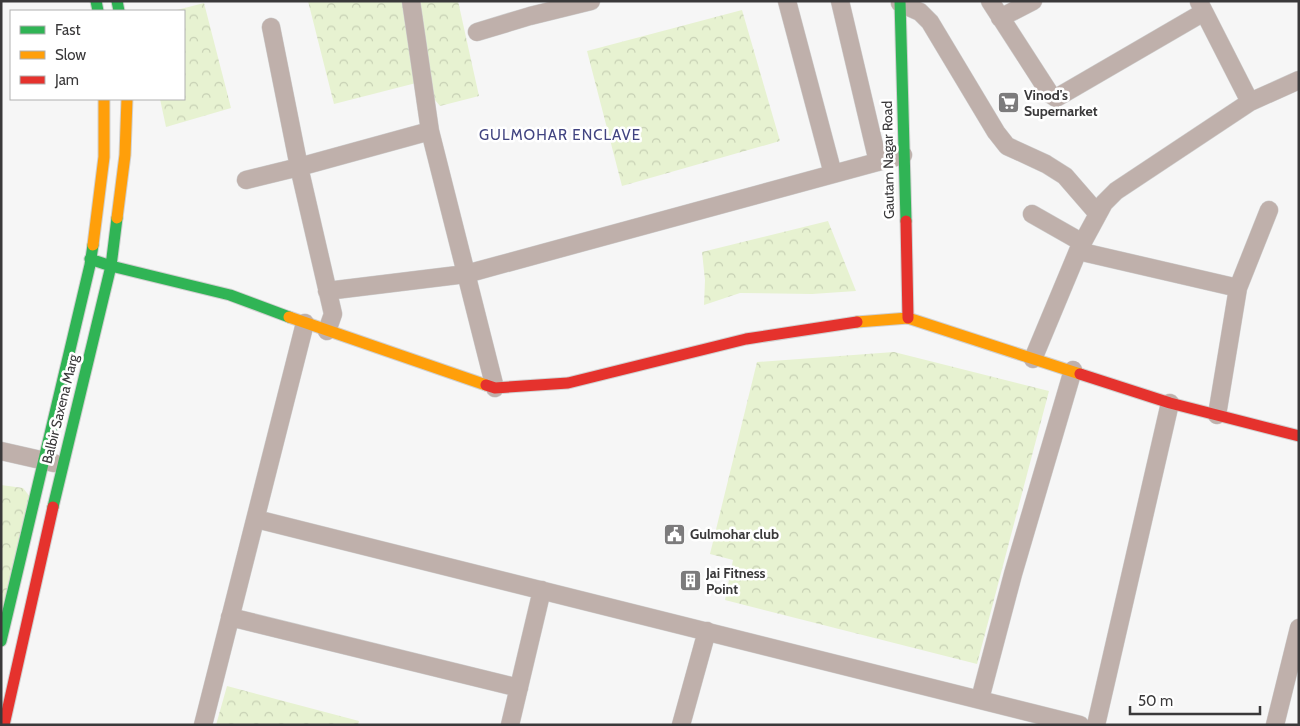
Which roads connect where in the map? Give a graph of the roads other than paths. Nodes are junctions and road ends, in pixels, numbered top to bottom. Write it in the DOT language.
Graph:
graph roads {
  1 [pos="411,1"];
  2 [pos="591,1"];
  3 [pos="787,1"];
  4 [pos="840,1"];
  5 [pos="990,1"];
  6 [pos="1033,1"];
  7 [pos="900,2"];
  8 [pos="1201,4"];
  9 [pos="529,9"];
  10 [pos="1000,18"];
  11 [pos="271,27"];
  12 [pos="477,32"];
  13 [pos="1299,80"];
  14 [pos="104,100"];
  15 [pos="127,100"];
  16 [pos="1250,102"];
  17 [pos="430,131"];
  18 [pos="903,155"];
  19 [pos="878,162"];
  20 [pos="300,167"];
  21 [pos="833,174"];
  22 [pos="246,180"];
  23 [pos="1269,210"];
  24 [pos="1032,214"];
  25 [pos="1098,214"];
  26 [pos="1080,247"];
  27 [pos="90,259"];
  28 [pos="111,266"];
  29 [pos="466,274"];
  30 [pos="1238,288"];
  31 [pos="327,291"];
  32 [pos="908,318"];
  33 [pos="305,323"];
  34 [pos="327,332"];
  35 [pos="1033,359"];
  36 [pos="1073,370"];
  37 [pos="495,388"];
  38 [pos="1170,403"];
  39 [pos="1217,415"];
  40 [pos="1299,436"];
  41 [pos="1,452"];
  42 [pos="43,460"];
  43 [pos="62,466"];
  44 [pos="256,519"];
  45 [pos="542,590"];
  46 [pos="230,617"];
  47 [pos="1299,628"];
  48 [pos="707,631"];
  49 [pos="1,641"];
  50 [pos="518,688"];
  51 [pos="980,700"];
  52 [pos="4,725"];
  53 [pos="203,725"];
  54 [pos="510,725"];
  55 [pos="681,725"];
  56 [pos="1080,725"];
  57 [pos="1096,725"];
  58 [pos="1275,725"];
  1 -- 17 [label="street"];
  2 -- 9 [label="street"];
  3 -- 21 [label="street"];
  4 -- 19 [label="street"];
  5 -- 10 [label="street"];
  6 -- 10 [label="street"];
  7 -- 18 [label="street, Gautam Nagar Road"];
  7 -- 25 [label="street"];
  8 -- 10 [label="street"];
  8 -- 16 [label="street"];
  9 -- 12 [label="street"];
  11 -- 20 [label="street"];
  13 -- 16 [label="street"];
  14 -- 27 [label="street, Balbir Saxena Marg"];
  15 -- 28 [label="street, Balbir Saxena Marg"];
  16 -- 25 [label="street"];
  17 -- 20 [label="street"];
  17 -- 29 [label="street"];
  18 -- 19 [label="street"];
  18 -- 32 [label="street, Gautam Nagar Road"];
  19 -- 21 [label="street"];
  20 -- 22 [label="street"];
  20 -- 31 [label="street"];
  21 -- 29 [label="street"];
  23 -- 30 [label="street"];
  24 -- 26 [label="street"];
  25 -- 26 [label="street"];
  26 -- 30 [label="street"];
  26 -- 35 [label="street"];
  27 -- 28 [label="street"];
  27 -- 42 [label="street, Balbir Saxena Marg"];
  28 -- 33 [label="street"];
  28 -- 43 [label="street, Balbir Saxena Marg"];
  29 -- 31 [label="street"];
  29 -- 37 [label="street"];
  30 -- 39 [label="street"];
  31 -- 34 [label="street"];
  32 -- 35 [label="street"];
  32 -- 37 [label="street"];
  33 -- 34 [label="street"];
  33 -- 44 [label="street"];
  34 -- 37 [label="street"];
  35 -- 36 [label="street"];
  36 -- 38 [label="street"];
  36 -- 51 [label="street"];
  38 -- 39 [label="street"];
  38 -- 57 [label="street"];
  39 -- 40 [label="street"];
  41 -- 42 [label="street"];
  42 -- 43 [label="street"];
  42 -- 49 [label="street, Balbir Saxena Marg"];
  43 -- 52 [label="street, Balbir Saxena Marg"];
  44 -- 45 [label="street"];
  44 -- 46 [label="street"];
  45 -- 48 [label="street"];
  45 -- 50 [label="street"];
  46 -- 50 [label="street"];
  46 -- 53 [label="street"];
  47 -- 58 [label="street"];
  48 -- 51 [label="street"];
  48 -- 55 [label="street"];
  50 -- 54 [label="street"];
  51 -- 56 [label="street"];
}
